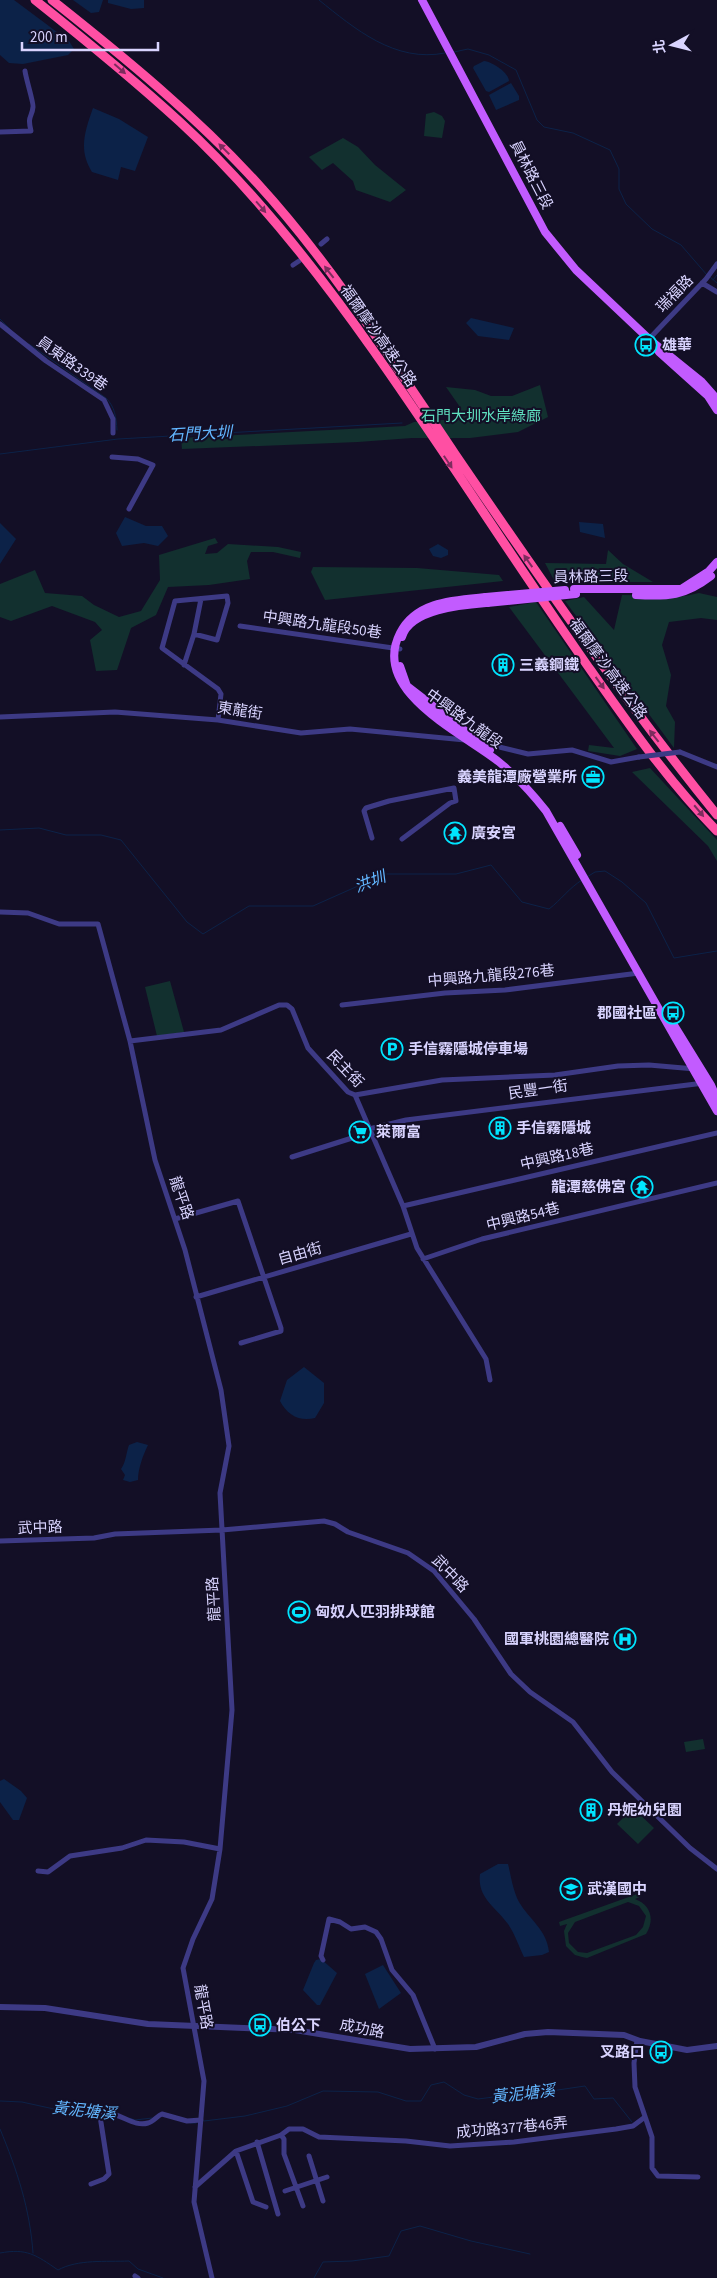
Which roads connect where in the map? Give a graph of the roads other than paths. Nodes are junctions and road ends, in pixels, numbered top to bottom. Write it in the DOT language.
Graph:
graph roads {
  1 [pos="52,0"];
  2 [pos="422,0"];
  3 [pos="38,3"];
  4 [pos="25,70"];
  5 [pos="0,132"];
  6 [pos="327,239"];
  7 [pos="321,244"];
  8 [pos="299,261"];
  9 [pos="717,264"];
  10 [pos="294,265"];
  11 [pos="702,283"];
  12 [pos="717,292"];
  13 [pos="0,324"];
  14 [pos="649,339"];
  15 [pos="717,399"];
  16 [pos="717,410"];
  17 [pos="113,433"];
  18 [pos="112,457"];
  19 [pos="129,509"];
  20 [pos="717,562"];
  21 [pos="717,569"];
  22 [pos="575,591"];
  23 [pos="201,599"];
  24 [pos="458,602"];
  25 [pos="240,626"];
  26 [pos="194,634"];
  27 [pos="397,649"];
  28 [pos="184,665"];
  29 [pos="0,717"];
  30 [pos="218,720"];
  31 [pos="474,742"];
  32 [pos="717,767"];
  33 [pos="717,815"];
  34 [pos="717,831"];
  35 [pos="372,838"];
  36 [pos="402,839"];
  37 [pos="583,873"];
  38 [pos="0,912"];
  39 [pos="639,973"];
  40 [pos="342,1005"];
  41 [pos="130,1041"];
  42 [pos="697,1069"];
  43 [pos="702,1083"];
  44 [pos="711,1085"];
  45 [pos="355,1095"];
  46 [pos="717,1099"];
  47 [pos="717,1111"];
  48 [pos="370,1130"];
  49 [pos="717,1133"];
  50 [pos="292,1157"];
  51 [pos="717,1184"];
  52 [pos="403,1206"];
  53 [pos="175,1219"];
  54 [pos="411,1234"];
  55 [pos="424,1259"];
  56 [pos="266,1277"];
  57 [pos="196,1297"];
  58 [pos="242,1343"];
  59 [pos="490,1380"];
  60 [pos="222,1530"];
  61 [pos="0,1541"];
  62 [pos="220,1849"];
  63 [pos="717,1869"];
  64 [pos="38,1871"];
  65 [pos="323,1960"];
  66 [pos="0,2007"];
  67 [pos="194,2025"];
  68 [pos="638,2040"];
  69 [pos="717,2046"];
  70 [pos="435,2049"];
  71 [pos="645,2117"];
  72 [pos="201,2120"];
  73 [pos="281,2135"];
  74 [pos="257,2142"];
  75 [pos="236,2151"];
  76 [pos="309,2156"];
  77 [pos="327,2177"];
  78 [pos="698,2177"];
  79 [pos="317,2181"];
  80 [pos="91,2184"];
  81 [pos="195,2187"];
  82 [pos="296,2188"];
  83 [pos="285,2191"];
  84 [pos="323,2201"];
  85 [pos="303,2206"];
  86 [pos="266,2207"];
  87 [pos="278,2214"];
  88 [pos="212,2278"];
  33 -- 1 [label="highway, 福爾摩沙高速公路, one-way"];
  2 -- 14 [label="main road, 員林路三段"];
  3 -- 34 [label="highway, 福爾摩沙高速公路, one-way"];
  4 -- 5 [label="street"];
  6 -- 7 [label="street"];
  8 -- 10 [label="street"];
  9 -- 11 [label="street, 瑞福路"];
  11 -- 12 [label="street"];
  11 -- 14 [label="street, 瑞福路"];
  13 -- 17 [label="street, 員東路339巷"];
  14 -- 15 [label="main road, 員林路三段"];
  14 -- 16 [label="main road, 員林路三段"];
  18 -- 19 [label="street"];
  20 -- 22 [label="main road, 員林路三段"];
  21 -- 22 [label="main road, 員林路三段"];
  22 -- 24 [label="main road, 員林路三段, bridge"];
  23 -- 26 [label="street"];
  23 -- 26 [label="street"];
  23 -- 28 [label="street"];
  24 -- 27 [label="main road, 中興路九龍段"];
  25 -- 27 [label="street, 中興路九龍段50巷"];
  26 -- 28 [label="street"];
  27 -- 31 [label="main road, 中興路九龍段"];
  27 -- 31 [label="main road, 中興路九龍段"];
  28 -- 30 [label="street"];
  29 -- 30 [label="street, 東龍街"];
  30 -- 31 [label="street, 東龍街"];
  31 -- 32 [label="street, 東龍街, bridge"];
  31 -- 37 [label="main road, 中興路九龍段"];
  31 -- 37 [label="main road, 中興路九龍段"];
  35 -- 36 [label="street"];
  37 -- 39 [label="main road"];
  38 -- 41 [label="street, 龍平路"];
  39 -- 40 [label="street, 中興路九龍段276巷"];
  39 -- 42 [label="main road"];
  41 -- 45 [label="street, 民主街"];
  41 -- 53 [label="street, 龍平路"];
  42 -- 43 [label="main road"];
  42 -- 44 [label="main road"];
  42 -- 45 [label="street"];
  43 -- 44 [label="street, 民豐一街"];
  43 -- 47 [label="main road"];
  43 -- 48 [label="street, 民豐一街"];
  44 -- 46 [label="main road"];
  45 -- 48 [label="street, 民主街"];
  48 -- 50 [label="street, 民豐一街"];
  48 -- 52 [label="street, 民主街"];
  49 -- 52 [label="street, 中興路18巷"];
  51 -- 55 [label="street, 中興路54巷"];
  52 -- 54 [label="street, 民主街"];
  53 -- 56 [label="street"];
  53 -- 57 [label="street, 龍平路"];
  54 -- 55 [label="street, 民主街"];
  54 -- 56 [label="street, 自由街"];
  55 -- 59 [label="street, 民主街"];
  56 -- 57 [label="street, 自由街"];
  56 -- 58 [label="street"];
  57 -- 60 [label="street, 龍平路"];
  60 -- 61 [label="street, 武中路"];
  60 -- 62 [label="street, 龍平路"];
  60 -- 63 [label="street, 武中路"];
  62 -- 64 [label="street"];
  62 -- 67 [label="street, 龍平路"];
  65 -- 70 [label="street"];
  66 -- 67 [label="street, 成功路"];
  67 -- 70 [label="street, 成功路"];
  67 -- 72 [label="street, 龍平路"];
  68 -- 69 [label="street, 成功路"];
  68 -- 70 [label="street, 成功路"];
  68 -- 71 [label="street"];
  71 -- 73 [label="street, 成功路377巷46弄"];
  71 -- 78 [label="street"];
  72 -- 80 [label="street"];
  72 -- 81 [label="street, 龍平路"];
  73 -- 74 [label="street, 成功路377巷46弄"];
  73 -- 82 [label="street"];
  74 -- 75 [label="street, 成功路377巷46弄"];
  74 -- 87 [label="street"];
  75 -- 81 [label="street, 成功路377巷46弄"];
  75 -- 86 [label="street"];
  76 -- 79 [label="street"];
  77 -- 79 [label="street"];
  79 -- 82 [label="street"];
  79 -- 84 [label="street"];
  81 -- 88 [label="street, 龍平路"];
  82 -- 83 [label="street"];
  82 -- 85 [label="street"];
}
